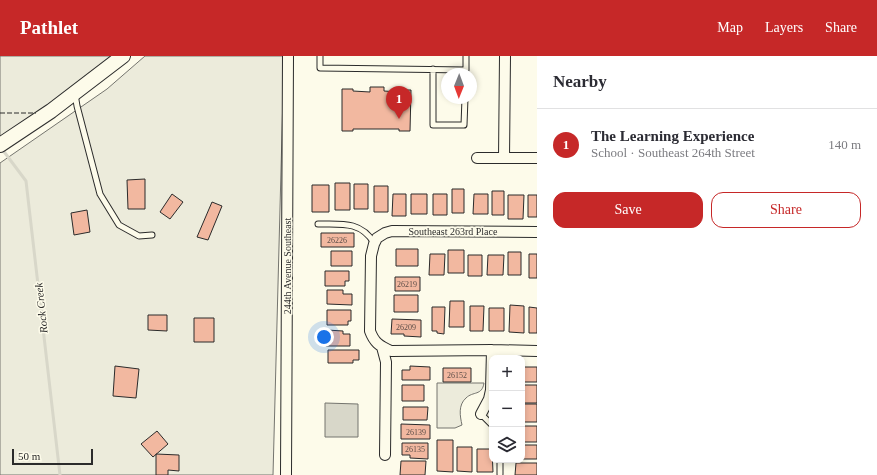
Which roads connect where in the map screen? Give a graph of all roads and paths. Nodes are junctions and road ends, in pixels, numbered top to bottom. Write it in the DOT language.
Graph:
graph roads {
  1 [pos="123,56"];
  2 [pos="288,56"];
  3 [pos="320,56"];
  4 [pos="466,56"];
  5 [pos="505,56"];
  6 [pos="466,68"];
  7 [pos="433,70"];
  8 [pos="441,70"];
  9 [pos="75,93"];
  10 [pos="465,104"];
  11 [pos="0,146"];
  12 [pos="478,158"];
  13 [pos="504,158"];
  14 [pos="537,158"];
  15 [pos="318,224"];
  16 [pos="537,232"];
  17 [pos="152,235"];
  18 [pos="374,244"];
  19 [pos="382,347"];
  20 [pos="492,350"];
  21 [pos="537,351"];
  22 [pos="482,414"];
  23 [pos="489,422"];
  24 [pos="385,454"];
  25 [pos="500,463"];
  26 [pos="500,474"];
  27 [pos="286,475"];
  1 -- 9 [label="street"];
  2 -- 27 [label="street, 244th Avenue Southeast"];
  3 -- 7 [label="lane"];
  4 -- 6 [label="lane"];
  5 -- 13 [label="street"];
  7 -- 8 [label="lane"];
  7 -- 10 [label="lane"];
  9 -- 11 [label="street"];
  9 -- 17 [label="lane"];
  12 -- 13 [label="street"];
  13 -- 14 [label="street"];
  15 -- 18 [label="lane"];
  16 -- 18 [label="street, Southeast 263rd Place"];
  18 -- 19 [label="street"];
  19 -- 20 [label="street"];
  19 -- 24 [label="street"];
  20 -- 21 [label="street"];
  20 -- 22 [label="street"];
  22 -- 23 [label="lane"];
  25 -- 26 [label="lane"];
}
